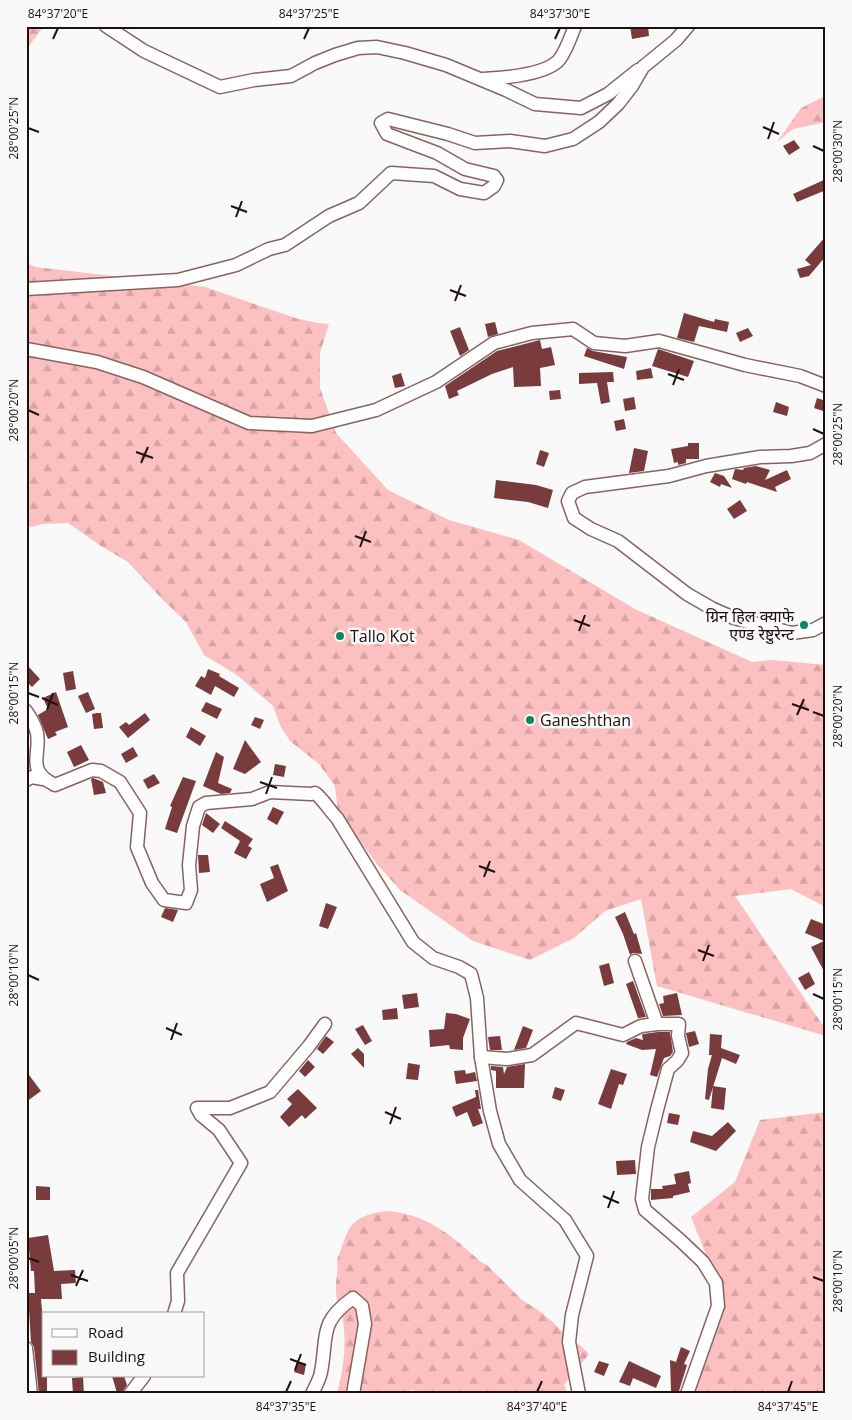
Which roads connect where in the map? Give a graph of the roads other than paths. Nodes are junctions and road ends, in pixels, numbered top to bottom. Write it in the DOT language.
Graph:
graph roads {
  1 [pos="106,26"];
  2 [pos="575,26"];
  3 [pos="688,26"];
  4 [pos="643,67"];
  5 [pos="478,79"];
  6 [pos="26,289"];
  7 [pos="26,349"];
  8 [pos="826,386"];
  9 [pos="826,444"];
  10 [pos="826,623"];
  11 [pos="26,711"];
  12 [pos="43,779"];
  13 [pos="26,780"];
  14 [pos="635,961"];
  15 [pos="325,1024"];
  16 [pos="656,1024"];
  17 [pos="480,1058"];
  18 [pos="175,1312"];
  19 [pos="26,1348"];
  20 [pos="142,1378"];
  21 [pos="577,1393"];
  22 [pos="31,1394"];
  23 [pos="130,1394"];
  24 [pos="312,1394"];
  25 [pos="353,1394"];
  26 [pos="687,1394"];
  1 -- 5 [label="street"];
  2 -- 5 [label="street"];
  3 -- 4 [label="street"];
  4 -- 5 [label="street"];
  4 -- 6 [label="street"];
  7 -- 8 [label="street"];
  9 -- 10 [label="street"];
  11 -- 12 [label="street"];
  12 -- 13 [label="street"];
  12 -- 17 [label="street"];
  14 -- 16 [label="street"];
  15 -- 18 [label="street"];
  16 -- 17 [label="street"];
  16 -- 26 [label="street"];
  17 -- 21 [label="street"];
  19 -- 22 [label="street"];
  20 -- 23 [label="street"];
  24 -- 25 [label="street"];
}
